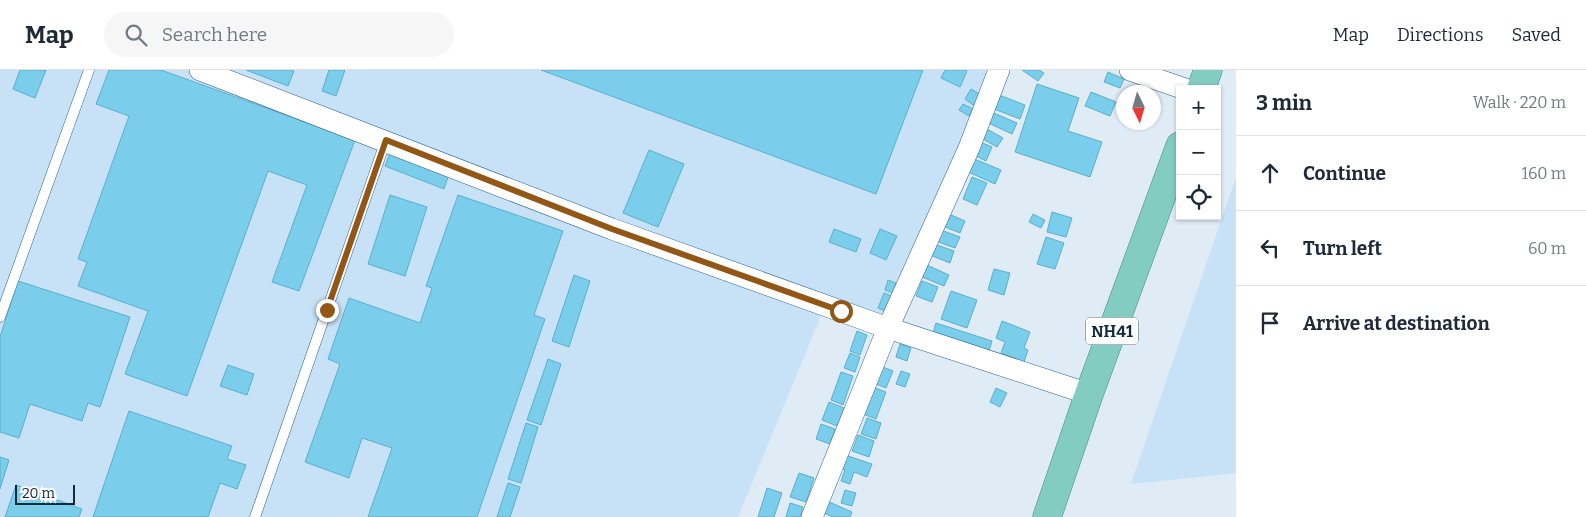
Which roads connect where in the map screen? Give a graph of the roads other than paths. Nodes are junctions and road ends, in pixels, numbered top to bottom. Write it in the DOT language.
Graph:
graph roads {
  1 [pos="89,70"];
  2 [pos="200,70"];
  3 [pos="999,70"];
  4 [pos="1130,70"];
  5 [pos="1208,70"];
  6 [pos="1202,85"];
  7 [pos="1176,86"];
  8 [pos="386,140"];
  9 [pos="1176,157"];
  10 [pos="0,317"];
  11 [pos="888,328"];
  12 [pos="1088,394"];
  13 [pos="255,517"];
  14 [pos="812,517"];
  15 [pos="1047,517"];
  1 -- 10 [label="lane"];
  2 -- 8 [label="street"];
  3 -- 11 [label="street"];
  4 -- 7 [label="street"];
  5 -- 6 [label="highway"];
  8 -- 11 [label="street"];
  8 -- 13 [label="lane"];
  9 -- 12 [label="highway, NH41"];
  11 -- 12 [label="street"];
  11 -- 14 [label="street"];
  12 -- 15 [label="highway, NH41"];
}
